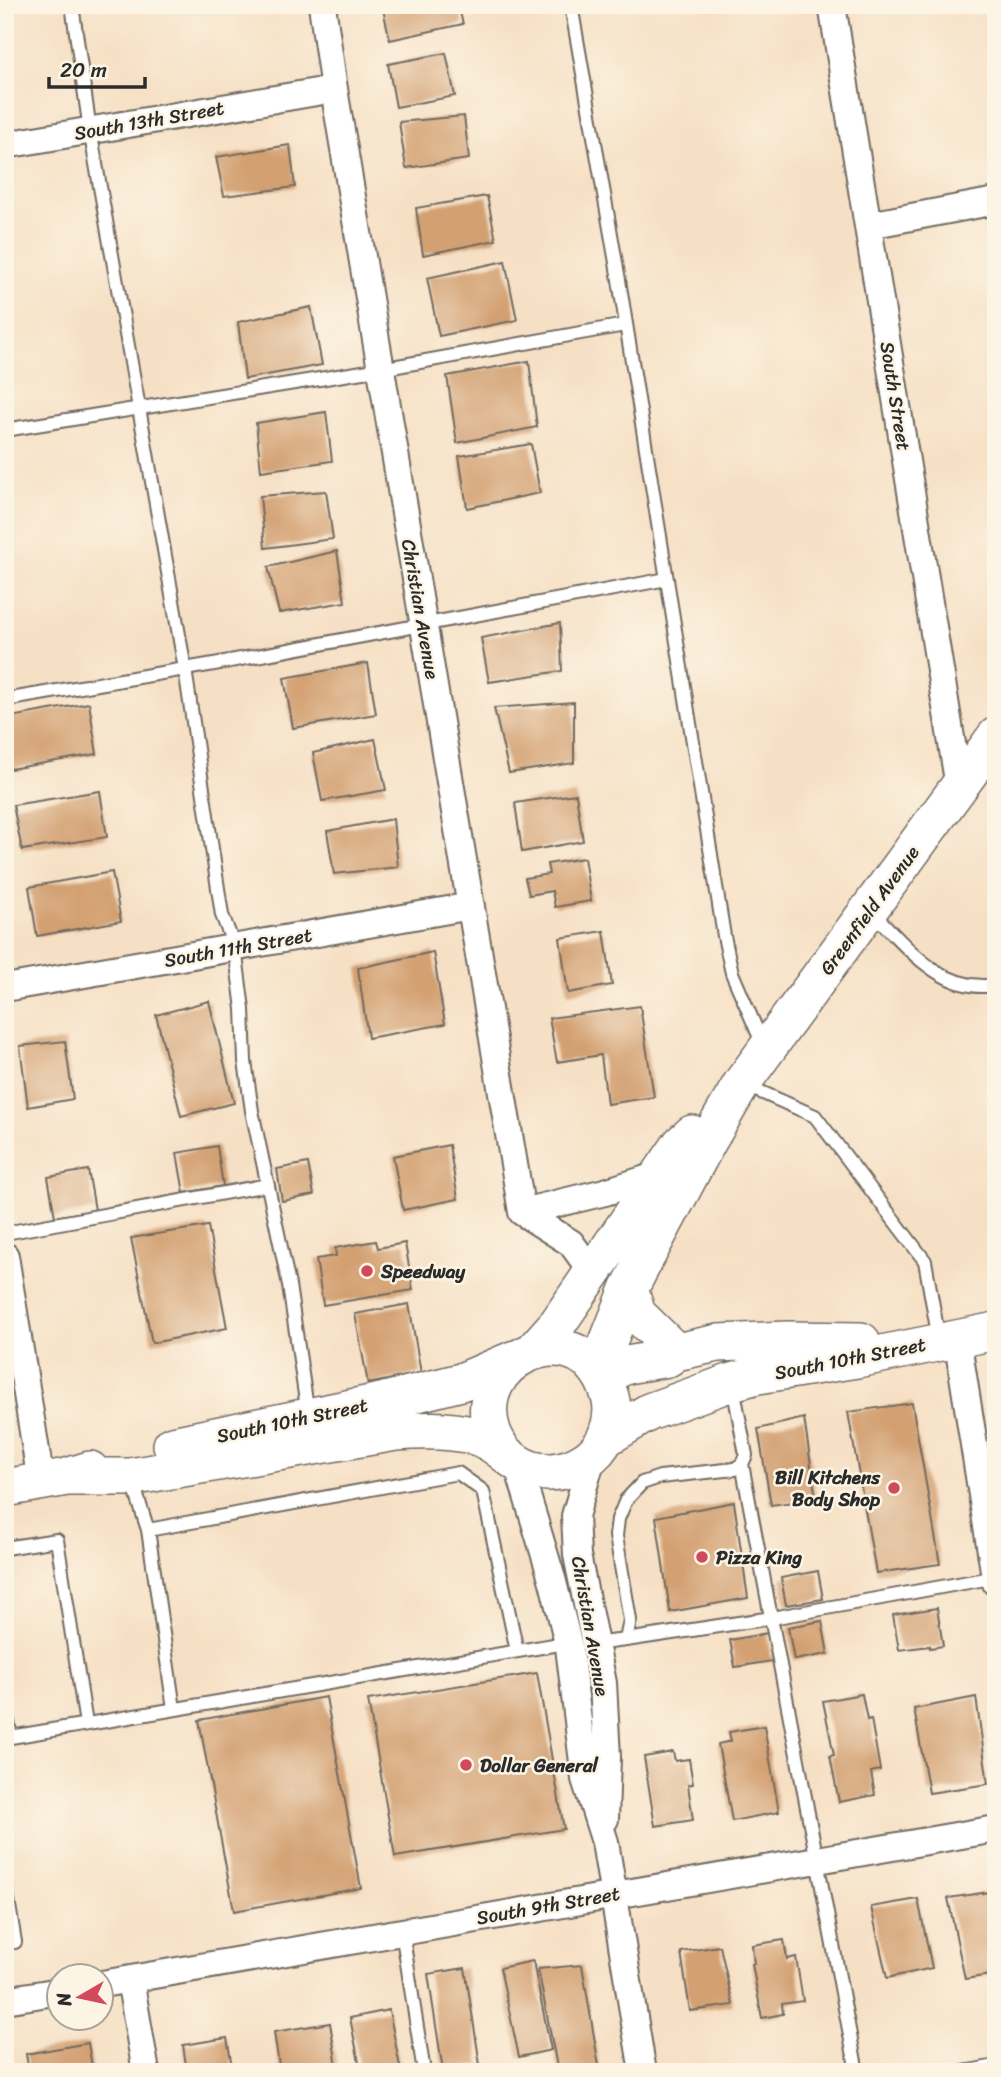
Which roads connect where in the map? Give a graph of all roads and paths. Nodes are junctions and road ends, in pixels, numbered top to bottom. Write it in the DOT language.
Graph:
graph roads {
  1 [pos="72,5"];
  2 [pos="322,5"];
  3 [pos="571,5"];
  4 [pos="832,5"];
  5 [pos="334,89"];
  6 [pos="90,130"];
  7 [pos="5,145"];
  8 [pos="996,201"];
  9 [pos="869,225"];
  10 [pos="625,325"];
  11 [pos="381,369"];
  12 [pos="138,409"];
  13 [pos="5,430"];
  14 [pos="667,579"];
  15 [pos="424,625"];
  16 [pos="185,669"];
  17 [pos="5,699"];
  18 [pos="996,736"];
  19 [pos="959,787"];
  20 [pos="471,906"];
  21 [pos="869,909"];
  22 [pos="235,948"];
  23 [pos="996,985"];
  24 [pos="5,988"];
  25 [pos="766,1050"];
  26 [pos="742,1083"];
  27 [pos="660,1175"];
  28 [pos="268,1185"];
  29 [pos="522,1212"];
  30 [pos="5,1233"];
  31 [pos="5,1256"];
  32 [pos="592,1272"];
  33 [pos="629,1289"];
  34 [pos="996,1331"];
  35 [pos="948,1339"];
  36 [pos="676,1352"];
  37 [pos="524,1355"];
  38 [pos="599,1373"];
  39 [pos="732,1382"];
  40 [pos="308,1417"];
  41 [pos="599,1447"];
  42 [pos="509,1456"];
  43 [pos="742,1464"];
  44 [pos="130,1476"];
  45 [pos="54,1479"];
  46 [pos="5,1488"];
  47 [pos="148,1530"];
  48 [pos="5,1548"];
  49 [pos="995,1579"];
  50 [pos="772,1618"];
  51 [pos="626,1640"];
  52 [pos="568,1642"];
  53 [pos="597,1644"];
  54 [pos="517,1651"];
  55 [pos="5,1706"];
  56 [pos="174,1709"];
  57 [pos="86,1724"];
  58 [pos="8,1737"];
  59 [pos="996,1829"];
  60 [pos="604,1842"];
  61 [pos="815,1859"];
  62 [pos="5,1881"];
  63 [pos="613,1894"];
  64 [pos="402,1931"];
  65 [pos="5,1943"];
  66 [pos="130,1979"];
  67 [pos="116,1982"];
  68 [pos="46,1993"];
  69 [pos="5,2000"];
  70 [pos="996,2066"];
  71 [pos="146,2072"];
  72 [pos="424,2072"];
  73 [pos="643,2072"];
  74 [pos="857,2072"];
  75 [pos="962,2072"];
  1 -- 6 [label="lane"];
  2 -- 5 [label="street, Christian Avenue"];
  3 -- 10 [label="lane"];
  4 -- 9 [label="street, South Street"];
  5 -- 6 [label="street, South 13th Street"];
  5 -- 11 [label="street, Christian Avenue"];
  6 -- 7 [label="street, South 13th Street"];
  6 -- 12 [label="lane"];
  8 -- 9 [label="street"];
  9 -- 19 [label="street, South Street"];
  10 -- 11 [label="lane"];
  10 -- 14 [label="lane"];
  11 -- 12 [label="lane"];
  11 -- 15 [label="street, Christian Avenue"];
  12 -- 13 [label="lane"];
  12 -- 16 [label="lane"];
  14 -- 15 [label="lane"];
  14 -- 25 [label="lane"];
  15 -- 16 [label="lane"];
  15 -- 20 [label="street, Christian Avenue"];
  16 -- 17 [label="lane"];
  16 -- 22 [label="lane"];
  18 -- 19 [label="main road, Greenfield Avenue"];
  19 -- 21 [label="main road, Greenfield Avenue"];
  20 -- 22 [label="street, South 11th Street"];
  20 -- 29 [label="street, Christian Avenue"];
  21 -- 23 [label="lane"];
  21 -- 25 [label="main road, Greenfield Avenue"];
  22 -- 24 [label="street, South 11th Street"];
  22 -- 28 [label="lane"];
  25 -- 26 [label="main road, Greenfield Avenue"];
  26 -- 27 [label="main road, Greenfield Avenue"];
  26 -- 33 [label="main road, Greenfield Avenue"];
  26 -- 35 [label="lane"];
  27 -- 29 [label="street"];
  27 -- 32 [label="main road, Greenfield Avenue"];
  28 -- 30 [label="lane"];
  28 -- 40 [label="lane"];
  29 -- 32 [label="street"];
  31 -- 45 [label="street"];
  32 -- 37 [label="main road, Greenfield Avenue"];
  33 -- 36 [label="main road"];
  33 -- 38 [label="main road, Greenfield Avenue"];
  34 -- 35 [label="main road, South 10th Street"];
  35 -- 36 [label="main road, South 10th Street"];
  35 -- 39 [label="main road, South 10th Street"];
  35 -- 49 [label="street"];
  36 -- 38 [label="main road, South 10th Street"];
  37 -- 38 [label="main road"];
  37 -- 40 [label="main road, South 10th Street"];
  37 -- 42 [label="main road"];
  38 -- 41 [label="main road"];
  39 -- 41 [label="main road, South 10th Street"];
  39 -- 43 [label="lane"];
  40 -- 45 [label="main road, South 10th Street"];
  41 -- 42 [label="main road"];
  41 -- 53 [label="street, Christian Avenue"];
  42 -- 44 [label="main road, South 10th Street"];
  42 -- 52 [label="street, Christian Avenue"];
  43 -- 50 [label="lane"];
  43 -- 51 [label="lane"];
  44 -- 45 [label="main road, South 10th Street"];
  44 -- 47 [label="lane"];
  45 -- 46 [label="main road, South 10th Street"];
  47 -- 54 [label="lane"];
  47 -- 56 [label="lane"];
  48 -- 57 [label="lane"];
  49 -- 50 [label="lane"];
  50 -- 51 [label="lane"];
  50 -- 61 [label="lane"];
  51 -- 53 [label="lane"];
  52 -- 53 [label="lane"];
  52 -- 54 [label="lane"];
  52 -- 60 [label="street, Christian Avenue"];
  53 -- 60 [label="street, Christian Avenue"];
  54 -- 56 [label="lane"];
  55 -- 58 [label="lane"];
  56 -- 57 [label="lane"];
  57 -- 58 [label="lane"];
  59 -- 61 [label="street, South 9th Street"];
  60 -- 63 [label="street, Christian Avenue"];
  61 -- 63 [label="street, South 9th Street"];
  61 -- 74 [label="lane"];
  62 -- 65 [label="lane"];
  63 -- 64 [label="street, South 9th Street"];
  63 -- 73 [label="street, Christian Avenue"];
  64 -- 66 [label="street, South 9th Street"];
  64 -- 72 [label="lane"];
  66 -- 67 [label="street, South 9th Street"];
  66 -- 71 [label="street"];
  68 -- 69 [label="street"];
  70 -- 75 [label="lane"];
}
